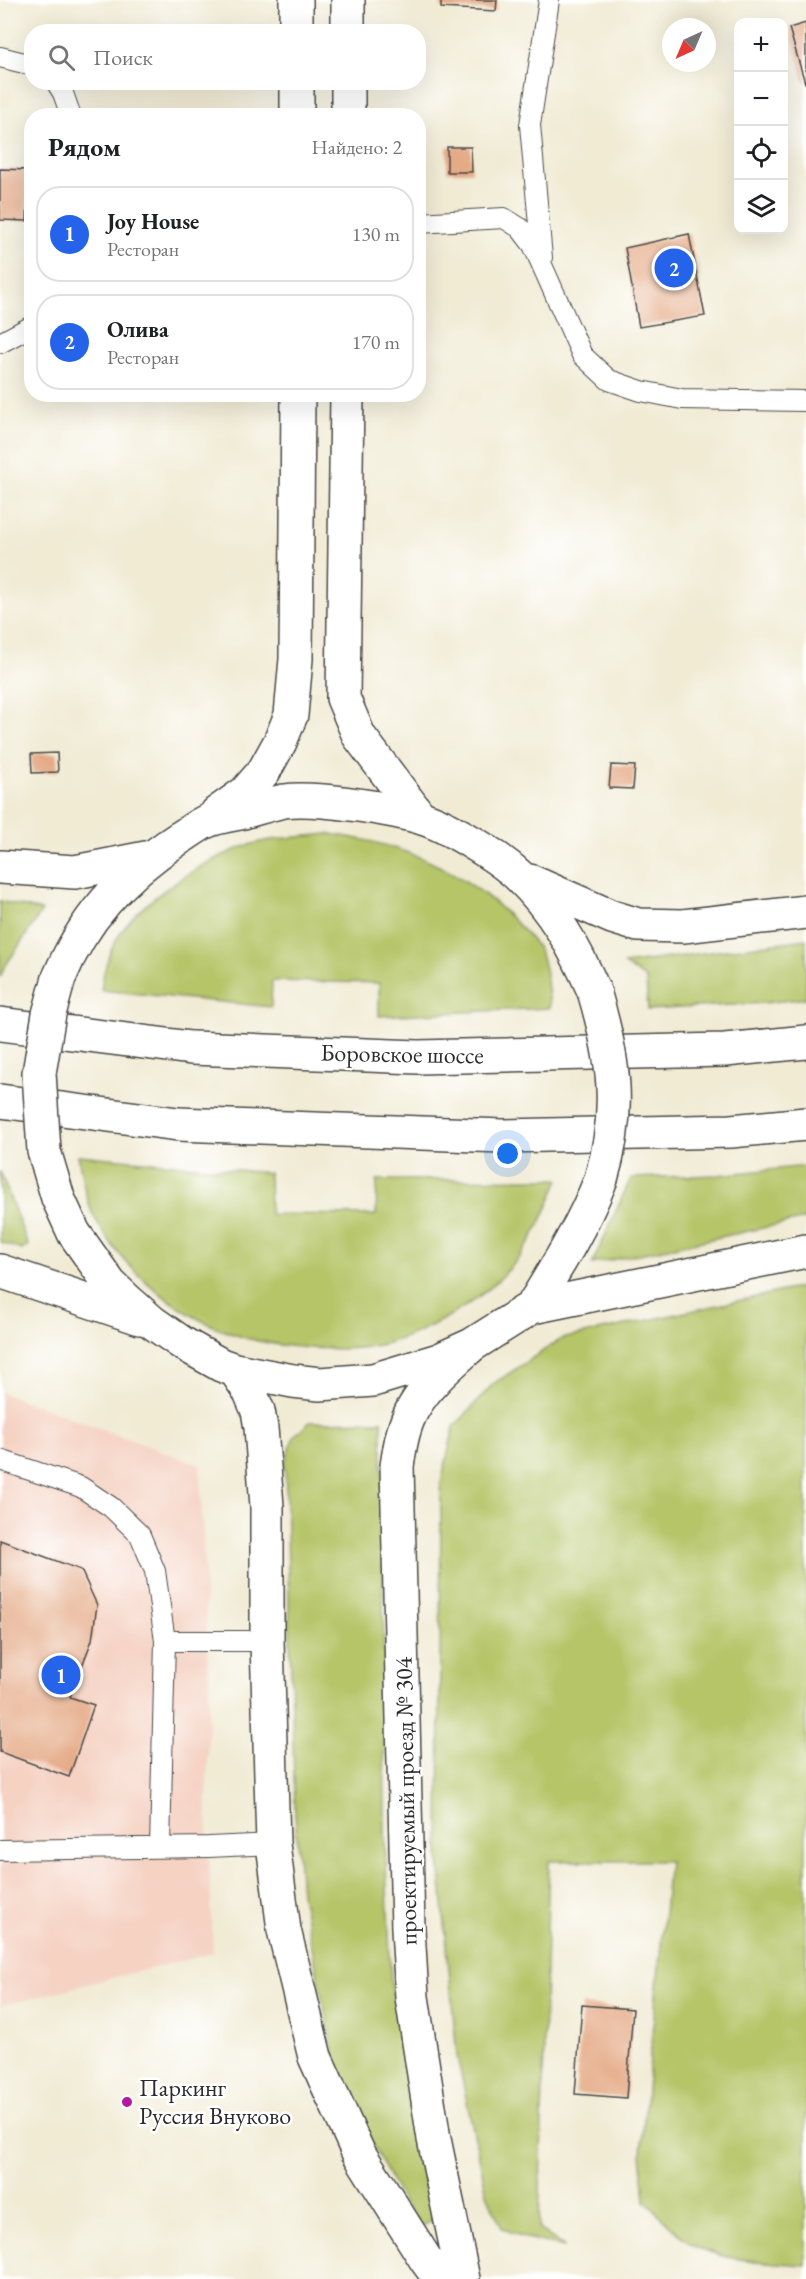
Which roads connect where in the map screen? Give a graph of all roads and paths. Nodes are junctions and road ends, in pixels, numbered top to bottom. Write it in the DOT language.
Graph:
graph roads {
  1 [pos="296,0"];
  2 [pos="348,0"];
  3 [pos="549,0"];
  4 [pos="296,24"];
  5 [pos="348,24"];
  6 [pos="0,57"];
  7 [pos="24,63"];
  8 [pos="61,90"];
  9 [pos="297,90"];
  10 [pos="348,90"];
  11 [pos="68,108"];
  12 [pos="297,108"];
  13 [pos="348,108"];
  14 [pos="426,223"];
  15 [pos="543,267"];
  16 [pos="24,330"];
  17 [pos="0,343"];
  18 [pos="806,401"];
  19 [pos="298,402"];
  20 [pos="347,402"];
  21 [pos="420,817"];
  22 [pos="206,821"];
  23 [pos="151,857"];
  24 [pos="0,867"];
  25 [pos="520,876"];
  26 [pos="806,912"];
  27 [pos="0,1024"];
  28 [pos="806,1042"];
  29 [pos="0,1101"];
  30 [pos="806,1124"];
  31 [pos="806,1251"];
  32 [pos="0,1271"];
  33 [pos="532,1307"];
  34 [pos="153,1322"];
  35 [pos="472,1345"];
  36 [pos="235,1370"];
  37 [pos="0,1460"];
  38 [pos="165,1641"];
  39 [pos="267,1641"];
  40 [pos="273,1844"];
  41 [pos="160,1847"];
  42 [pos="0,1850"];
  43 [pos="440,2279"];
  44 [pos="463,2279"];
  1 -- 4 [label="main road"];
  2 -- 5 [label="main road"];
  3 -- 15 [label="lane"];
  6 -- 7 [label="lane"];
  8 -- 11 [label="lane"];
  9 -- 12 [label="main road"];
  10 -- 13 [label="main road"];
  14 -- 15 [label="lane"];
  15 -- 18 [label="lane"];
  16 -- 17 [label="lane"];
  19 -- 22 [label="main road"];
  20 -- 21 [label="main road"];
  21 -- 22 [label="main road"];
  21 -- 25 [label="main road"];
  22 -- 23 [label="main road"];
  23 -- 24 [label="main road"];
  23 -- 34 [label="main road, bridge"];
  25 -- 26 [label="main road"];
  25 -- 33 [label="main road, bridge"];
  27 -- 28 [label="main road, Боровское шоссе"];
  29 -- 30 [label="main road"];
  31 -- 33 [label="main road"];
  32 -- 34 [label="main road"];
  33 -- 35 [label="main road"];
  34 -- 36 [label="main road"];
  35 -- 36 [label="main road"];
  35 -- 44 [label="main road, проектируемый проезд № 304"];
  36 -- 39 [label="main road"];
  37 -- 38 [label="lane"];
  38 -- 39 [label="lane"];
  38 -- 41 [label="lane"];
  39 -- 40 [label="main road"];
  40 -- 41 [label="lane"];
  40 -- 43 [label="main road"];
  41 -- 42 [label="lane"];
}
